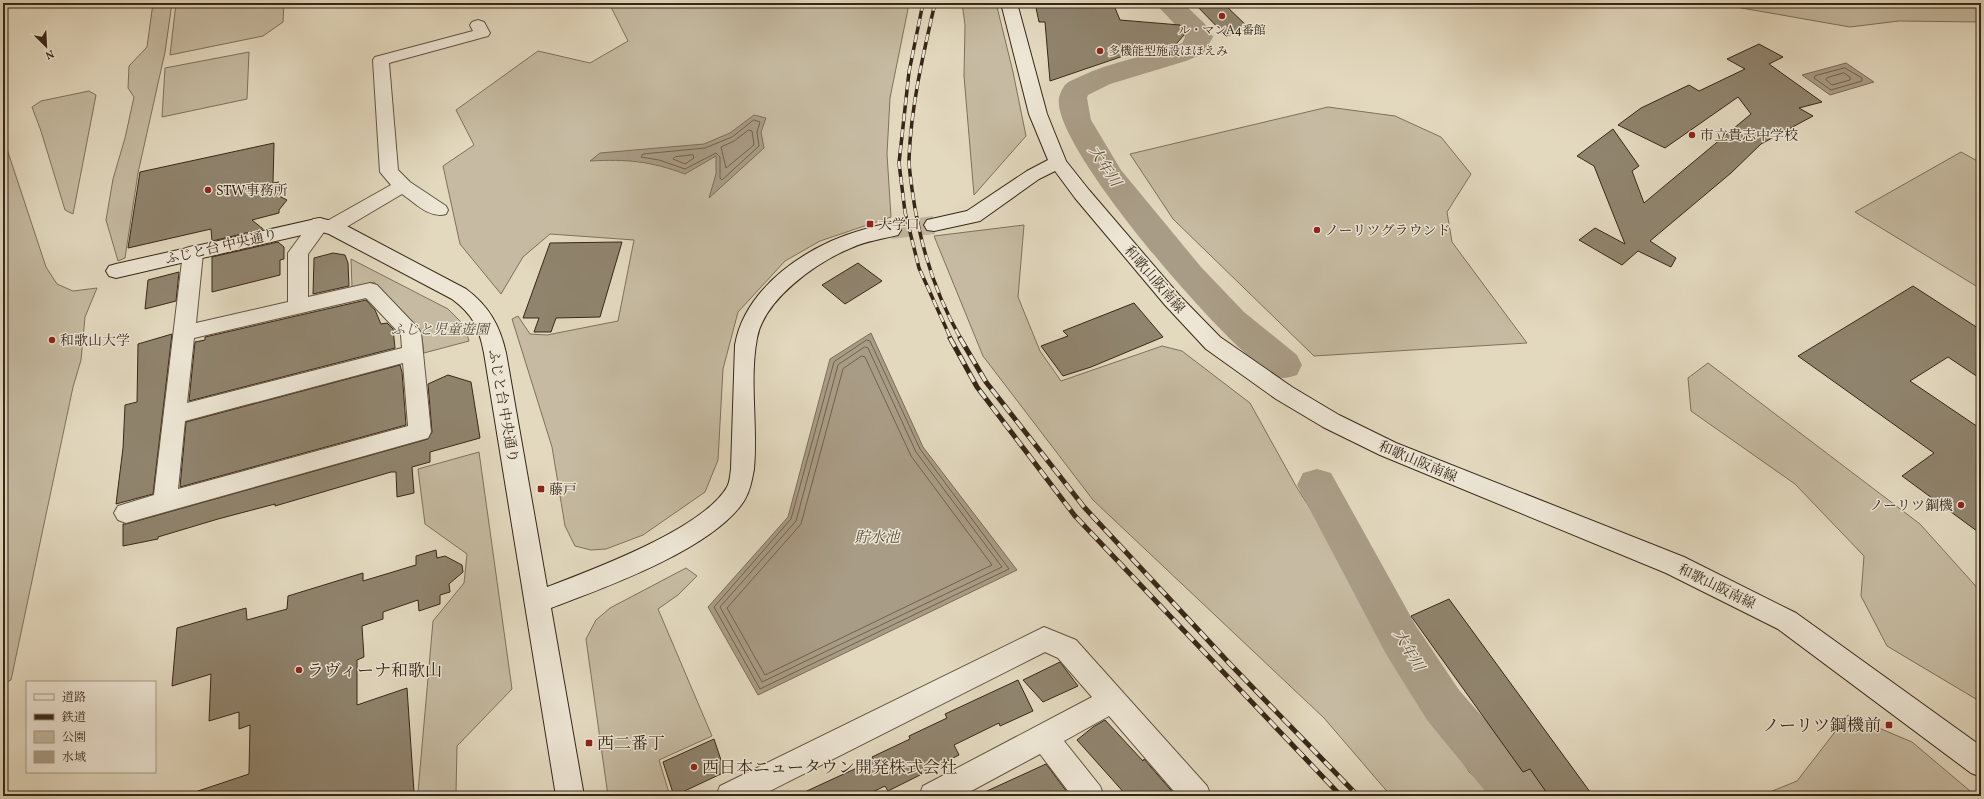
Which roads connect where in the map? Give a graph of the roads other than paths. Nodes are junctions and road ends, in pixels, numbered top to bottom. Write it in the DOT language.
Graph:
graph roads {
  1 [pos="1009,3"];
  2 [pos="478,25"];
  3 [pos="1058,162"];
  4 [pos="403,186"];
  5 [pos="439,210"];
  6 [pos="934,225"];
  7 [pos="325,226"];
  8 [pos="892,230"];
  9 [pos="193,253"];
  10 [pos="116,271"];
  11 [pos="298,306"];
  12 [pos="184,333"];
  13 [pos="412,353"];
  14 [pos="175,415"];
  15 [pos="165,502"];
  16 [pos="126,513"];
  17 [pos="538,602"];
  18 [pos="1111,701"];
  19 [pos="1044,737"];
  20 [pos="1981,763"];
  21 [pos="570,796"];
  22 [pos="730,796"];
  23 [pos="933,796"];
  24 [pos="1090,796"];
  25 [pos="1197,796"];
  1 -- 3 [label="street, 和歌山阪南線"];
  2 -- 4 [label="street"];
  3 -- 6 [label="street"];
  3 -- 20 [label="street, 和歌山阪南線"];
  4 -- 5 [label="street"];
  4 -- 7 [label="street"];
  7 -- 9 [label="street, ふじと台 中央通り"];
  7 -- 11 [label="street"];
  7 -- 17 [label="street, ふじと台 中央通り"];
  8 -- 17 [label="street"];
  9 -- 10 [label="street, ふじと台 中央通り"];
  9 -- 12 [label="street"];
  11 -- 12 [label="street"];
  11 -- 13 [label="street"];
  12 -- 14 [label="street"];
  13 -- 14 [label="street"];
  13 -- 15 [label="street"];
  14 -- 15 [label="street"];
  15 -- 16 [label="street"];
  17 -- 21 [label="street, ふじと台 中央通り"];
  18 -- 19 [label="street"];
  18 -- 22 [label="street"];
  18 -- 25 [label="street"];
  19 -- 23 [label="street"];
  19 -- 24 [label="street"];
}
